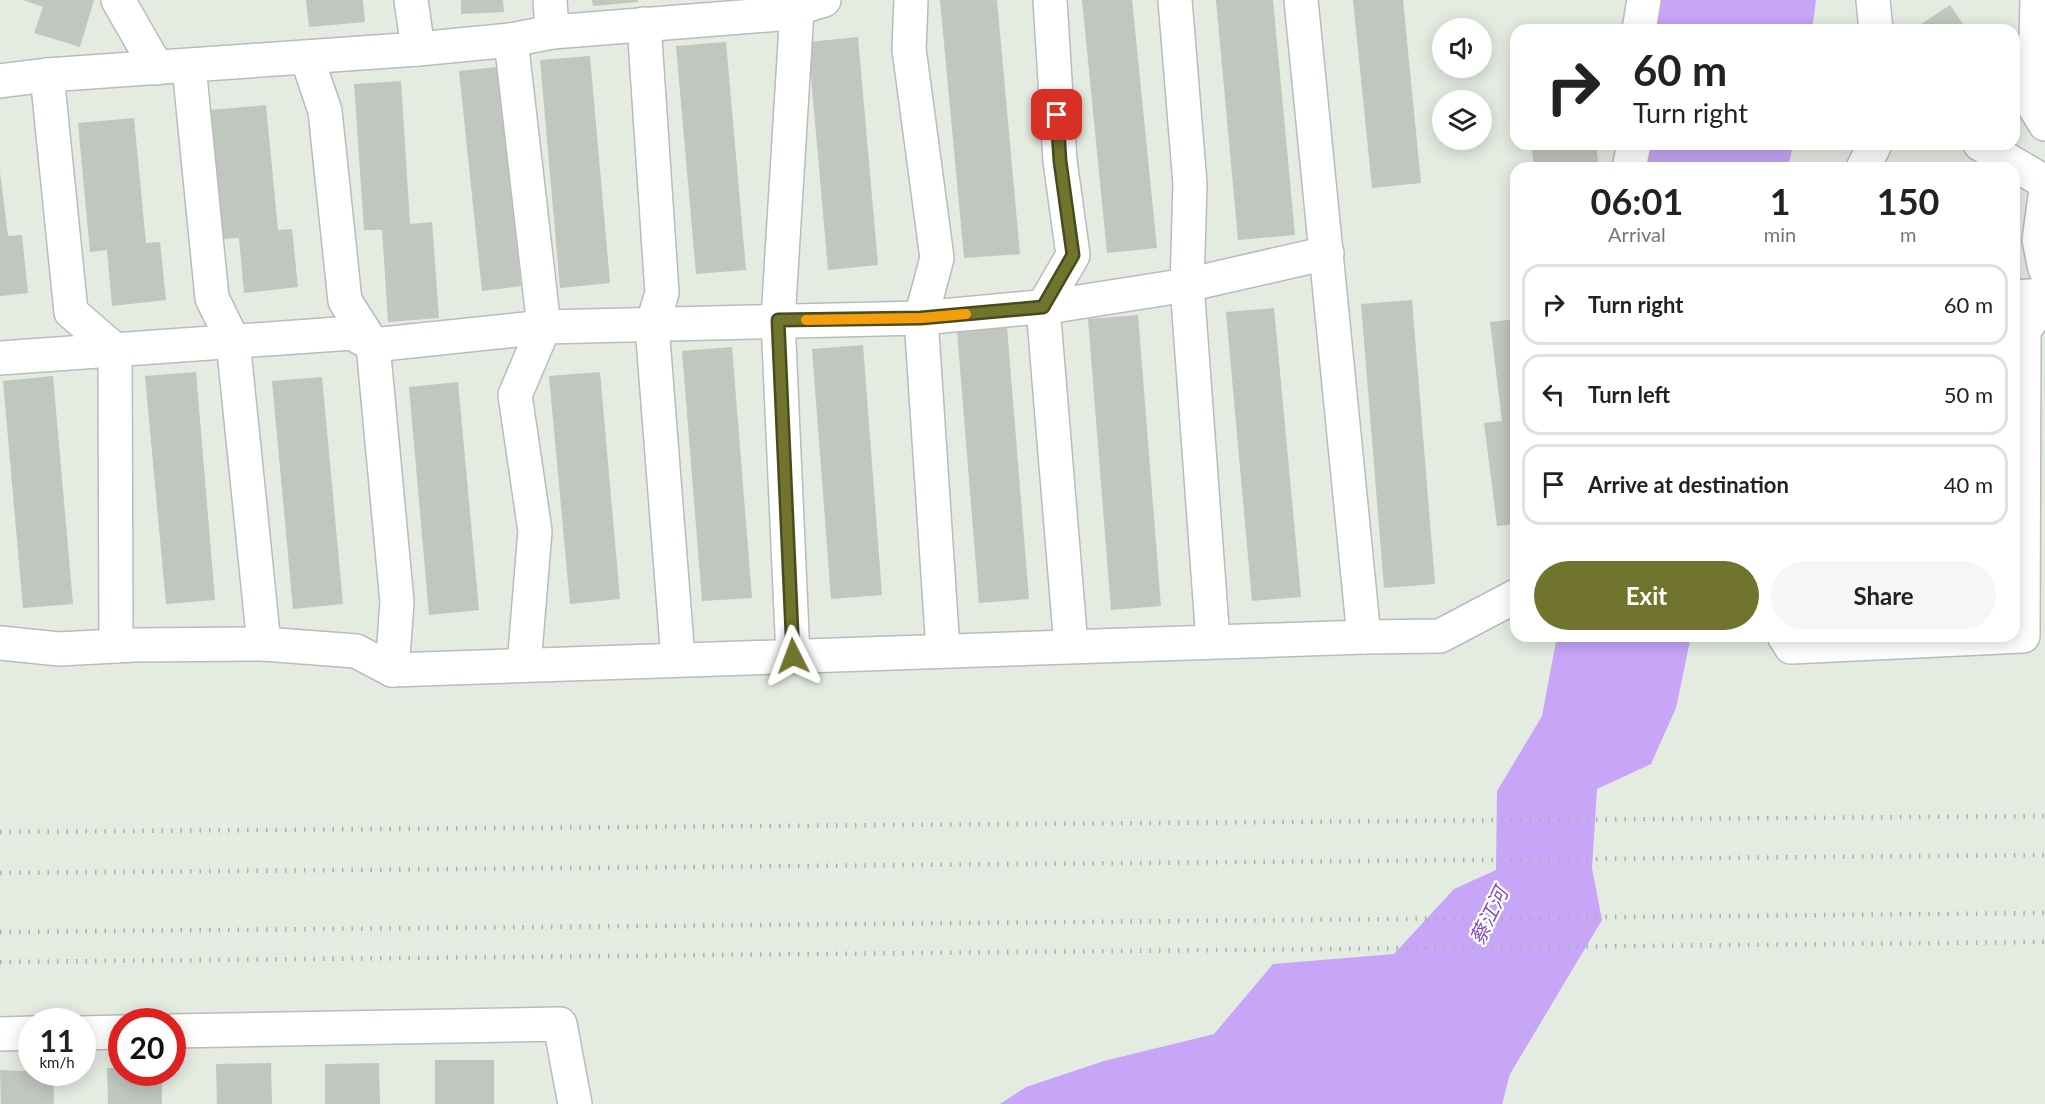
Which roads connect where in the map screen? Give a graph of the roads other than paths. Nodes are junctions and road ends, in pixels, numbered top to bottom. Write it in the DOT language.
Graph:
graph roads {
  1 [pos="118,0"];
  2 [pos="411,0"];
  3 [pos="912,0"];
  4 [pos="1050,0"];
  5 [pos="1175,0"];
  6 [pos="1301,0"];
  7 [pos="1644,0"];
  8 [pos="1873,0"];
  9 [pos="2037,0"];
  10 [pos="811,5"];
  11 [pos="696,10"];
  12 [pos="551,16"];
  13 [pos="644,24"];
  14 [pos="1640,24"];
  15 [pos="1875,24"];
  16 [pos="511,40"];
  17 [pos="418,49"];
  18 [pos="307,58"];
  19 [pos="189,66"];
  20 [pos="157,68"];
  21 [pos="47,75"];
  22 [pos="0,81"];
  23 [pos="2041,110"];
  24 [pos="1990,150"];
  25 [pos="2011,162"];
  26 [pos="2020,167"];
  27 [pos="2045,182"];
  28 [pos="2045,197"];
  29 [pos="1327,253"];
  30 [pos="2045,269"];
  31 [pos="1187,285"];
  32 [pos="2045,295"];
  33 [pos="2020,297"];
  34 [pos="2045,302"];
  35 [pos="1043,307"];
  36 [pos="921,318"];
  37 [pos="778,320"];
  38 [pos="652,326"];
  39 [pos="544,327"];
  40 [pos="233,341"];
  41 [pos="373,345"];
  42 [pos="115,350"];
  43 [pos="0,358"];
  44 [pos="1510,599"];
  45 [pos="2020,636"];
  46 [pos="1364,637"];
  47 [pos="1213,641"];
  48 [pos="1788,642"];
  49 [pos="1849,642"];
  50 [pos="0,643"];
  51 [pos="264,644"];
  52 [pos="116,646"];
  53 [pos="1071,646"];
  54 [pos="943,650"];
  55 [pos="793,656"];
  56 [pos="678,659"];
  57 [pos="524,665"];
  58 [pos="392,670"];
  59 [pos="186,1031"];
  60 [pos="0,1034"];
  61 [pos="18,1034"];
  62 [pos="575,1104"];
  1 -- 20 [label="lane"];
  2 -- 17 [label="lane"];
  3 -- 36 [label="lane"];
  4 -- 35 [label="lane"];
  5 -- 31 [label="lane"];
  6 -- 29 [label="lane"];
  7 -- 14 [label="lane"];
  8 -- 15 [label="lane"];
  9 -- 23 [label="lane"];
  10 -- 11 [label="lane"];
  10 -- 37 [label="lane"];
  11 -- 13 [label="lane"];
  12 -- 13 [label="lane"];
  12 -- 16 [label="lane"];
  13 -- 38 [label="lane"];
  16 -- 17 [label="lane"];
  16 -- 39 [label="lane"];
  17 -- 18 [label="lane"];
  18 -- 19 [label="lane"];
  18 -- 41 [label="lane"];
  19 -- 20 [label="lane"];
  19 -- 40 [label="lane"];
  20 -- 21 [label="lane"];
  21 -- 22 [label="lane"];
  21 -- 42 [label="lane"];
  24 -- 25 [label="lane"];
  26 -- 27 [label="lane"];
  28 -- 30 [label="lane"];
  29 -- 31 [label="lane"];
  29 -- 46 [label="lane"];
  31 -- 35 [label="lane"];
  31 -- 47 [label="lane"];
  32 -- 33 [label="lane"];
  34 -- 45 [label="lane"];
  35 -- 36 [label="lane"];
  35 -- 53 [label="lane"];
  36 -- 37 [label="lane"];
  36 -- 54 [label="lane"];
  37 -- 38 [label="lane"];
  37 -- 55 [label="lane"];
  38 -- 39 [label="lane"];
  38 -- 56 [label="lane"];
  39 -- 41 [label="lane"];
  39 -- 57 [label="lane"];
  40 -- 41 [label="lane"];
  40 -- 42 [label="lane"];
  40 -- 51 [label="lane"];
  41 -- 58 [label="lane"];
  42 -- 43 [label="lane"];
  42 -- 52 [label="lane"];
  44 -- 46 [label="lane"];
  46 -- 47 [label="lane"];
  47 -- 53 [label="lane"];
  48 -- 49 [label="lane"];
  50 -- 52 [label="lane"];
  51 -- 52 [label="lane"];
  51 -- 58 [label="lane"];
  53 -- 54 [label="lane"];
  54 -- 55 [label="lane"];
  55 -- 56 [label="lane"];
  56 -- 57 [label="lane"];
  57 -- 58 [label="lane"];
  59 -- 62 [label="lane"];
  60 -- 61 [label="lane"];
}
